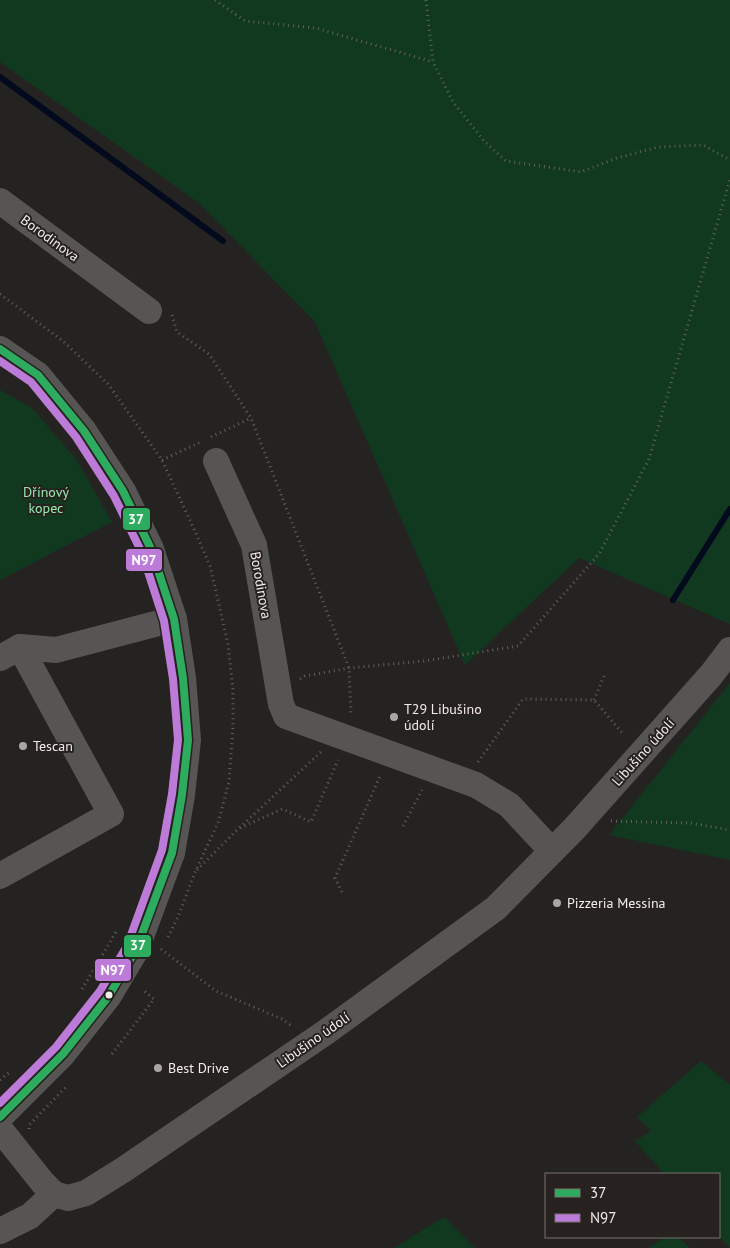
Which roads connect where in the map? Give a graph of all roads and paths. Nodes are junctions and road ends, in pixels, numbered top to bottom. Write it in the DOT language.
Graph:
graph roads {
  1 [pos="215,0"];
  2 [pos="426,0"];
  3 [pos="434,62"];
  4 [pos="730,160"];
  5 [pos="730,179"];
  6 [pos="0,201"];
  7 [pos="159,310"];
  8 [pos="0,349"];
  9 [pos="216,461"];
  10 [pos="174,619"];
  11 [pos="730,650"];
  12 [pos="10,652"];
  13 [pos="349,668"];
  14 [pos="604,676"];
  15 [pos="295,682"];
  16 [pos="594,700"];
  17 [pos="351,724"];
  18 [pos="630,728"];
  19 [pos="624,734"];
  20 [pos="619,741"];
  21 [pos="323,750"];
  22 [pos="340,756"];
  23 [pos="477,763"];
  24 [pos="382,773"];
  25 [pos="423,788"];
  26 [pos="609,821"];
  27 [pos="403,826"];
  28 [pos="237,830"];
  29 [pos="730,830"];
  30 [pos="552,851"];
  31 [pos="0,876"];
  32 [pos="342,892"];
  33 [pos="119,925"];
  34 [pos="161,949"];
  35 [pos="158,957"];
  36 [pos="146,981"];
  37 [pos="142,989"];
  38 [pos="78,995"];
  39 [pos="138,995"];
  40 [pos="282,1019"];
  41 [pos="112,1054"];
  42 [pos="14,1068"];
  43 [pos="0,1080"];
  44 [pos="70,1082"];
  45 [pos="0,1117"];
  46 [pos="0,1129"];
  47 [pos="29,1132"];
  48 [pos="54,1194"];
  49 [pos="0,1231"];
  1 -- 3 [label="path"];
  2 -- 3 [label="path"];
  3 -- 4 [label="path"];
  5 -- 13 [label="path"];
  6 -- 7 [label="street, Borodinova"];
  7 -- 13 [label="path"];
  8 -- 10 [label="street"];
  9 -- 30 [label="street, Borodinova"];
  10 -- 12 [label="street"];
  10 -- 45 [label="street"];
  11 -- 30 [label="street, Libušino údolí"];
  12 -- 31 [label="street"];
  13 -- 15 [label="path"];
  13 -- 17 [label="path"];
  14 -- 16 [label="path"];
  16 -- 19 [label="path"];
  16 -- 23 [label="path"];
  18 -- 19 [label="path"];
  19 -- 20 [label="path"];
  21 -- 28 [label="path"];
  22 -- 28 [label="path"];
  24 -- 32 [label="path"];
  25 -- 27 [label="path"];
  26 -- 29 [label="path"];
  28 -- 34 [label="path"];
  30 -- 48 [label="street, Libušino údolí"];
  33 -- 38 [label="path"];
  34 -- 35 [label="path"];
  34 -- 40 [label="path"];
  36 -- 37 [label="path"];
  37 -- 39 [label="path"];
  37 -- 41 [label="path"];
  42 -- 43 [label="path"];
  44 -- 47 [label="path"];
  46 -- 48 [label="street"];
  48 -- 49 [label="street"];
}
